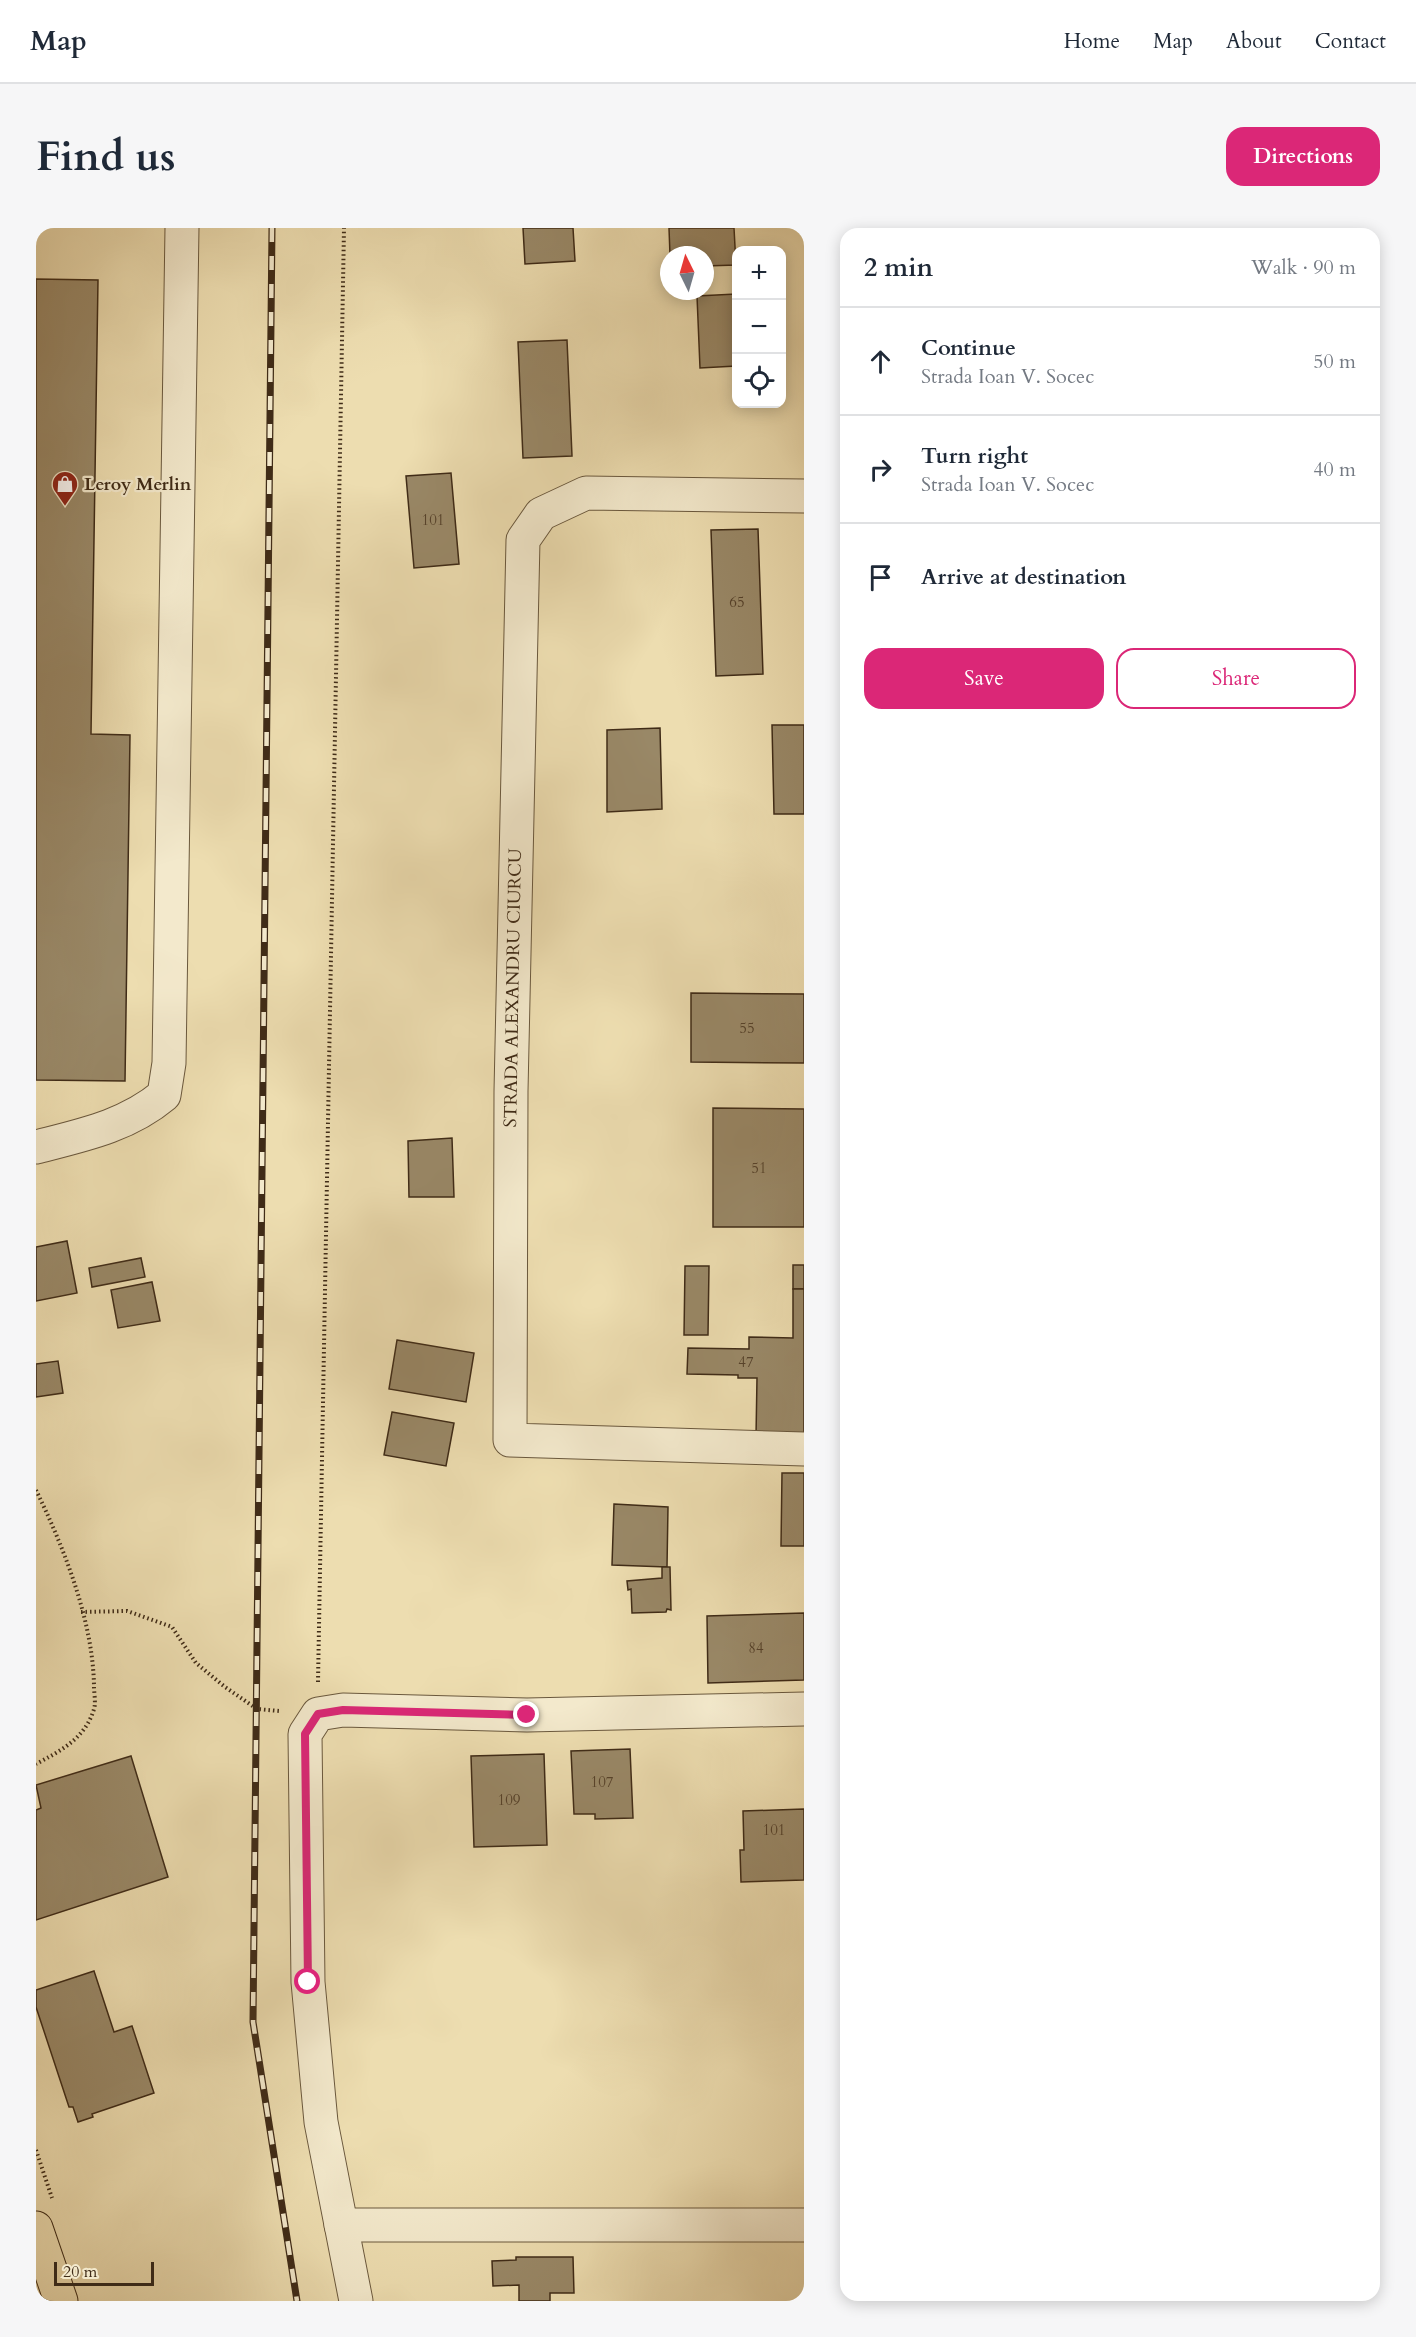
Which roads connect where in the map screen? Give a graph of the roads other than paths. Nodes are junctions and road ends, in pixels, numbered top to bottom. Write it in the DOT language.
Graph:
graph roads {
  1 [pos="182,228"];
  2 [pos="804,496"];
  3 [pos="36,1148"];
  4 [pos="804,1449"];
  5 [pos="804,1709"];
  6 [pos="341,2225"];
  7 [pos="804,2225"];
  8 [pos="36,2228"];
  9 [pos="61,2301"];
  10 [pos="356,2301"];
  1 -- 3 [label="street"];
  2 -- 4 [label="street, STRADA ALEXANDRU CIURCU"];
  5 -- 6 [label="street"];
  6 -- 7 [label="street"];
  6 -- 10 [label="street"];
  8 -- 9 [label="main road"];
}
